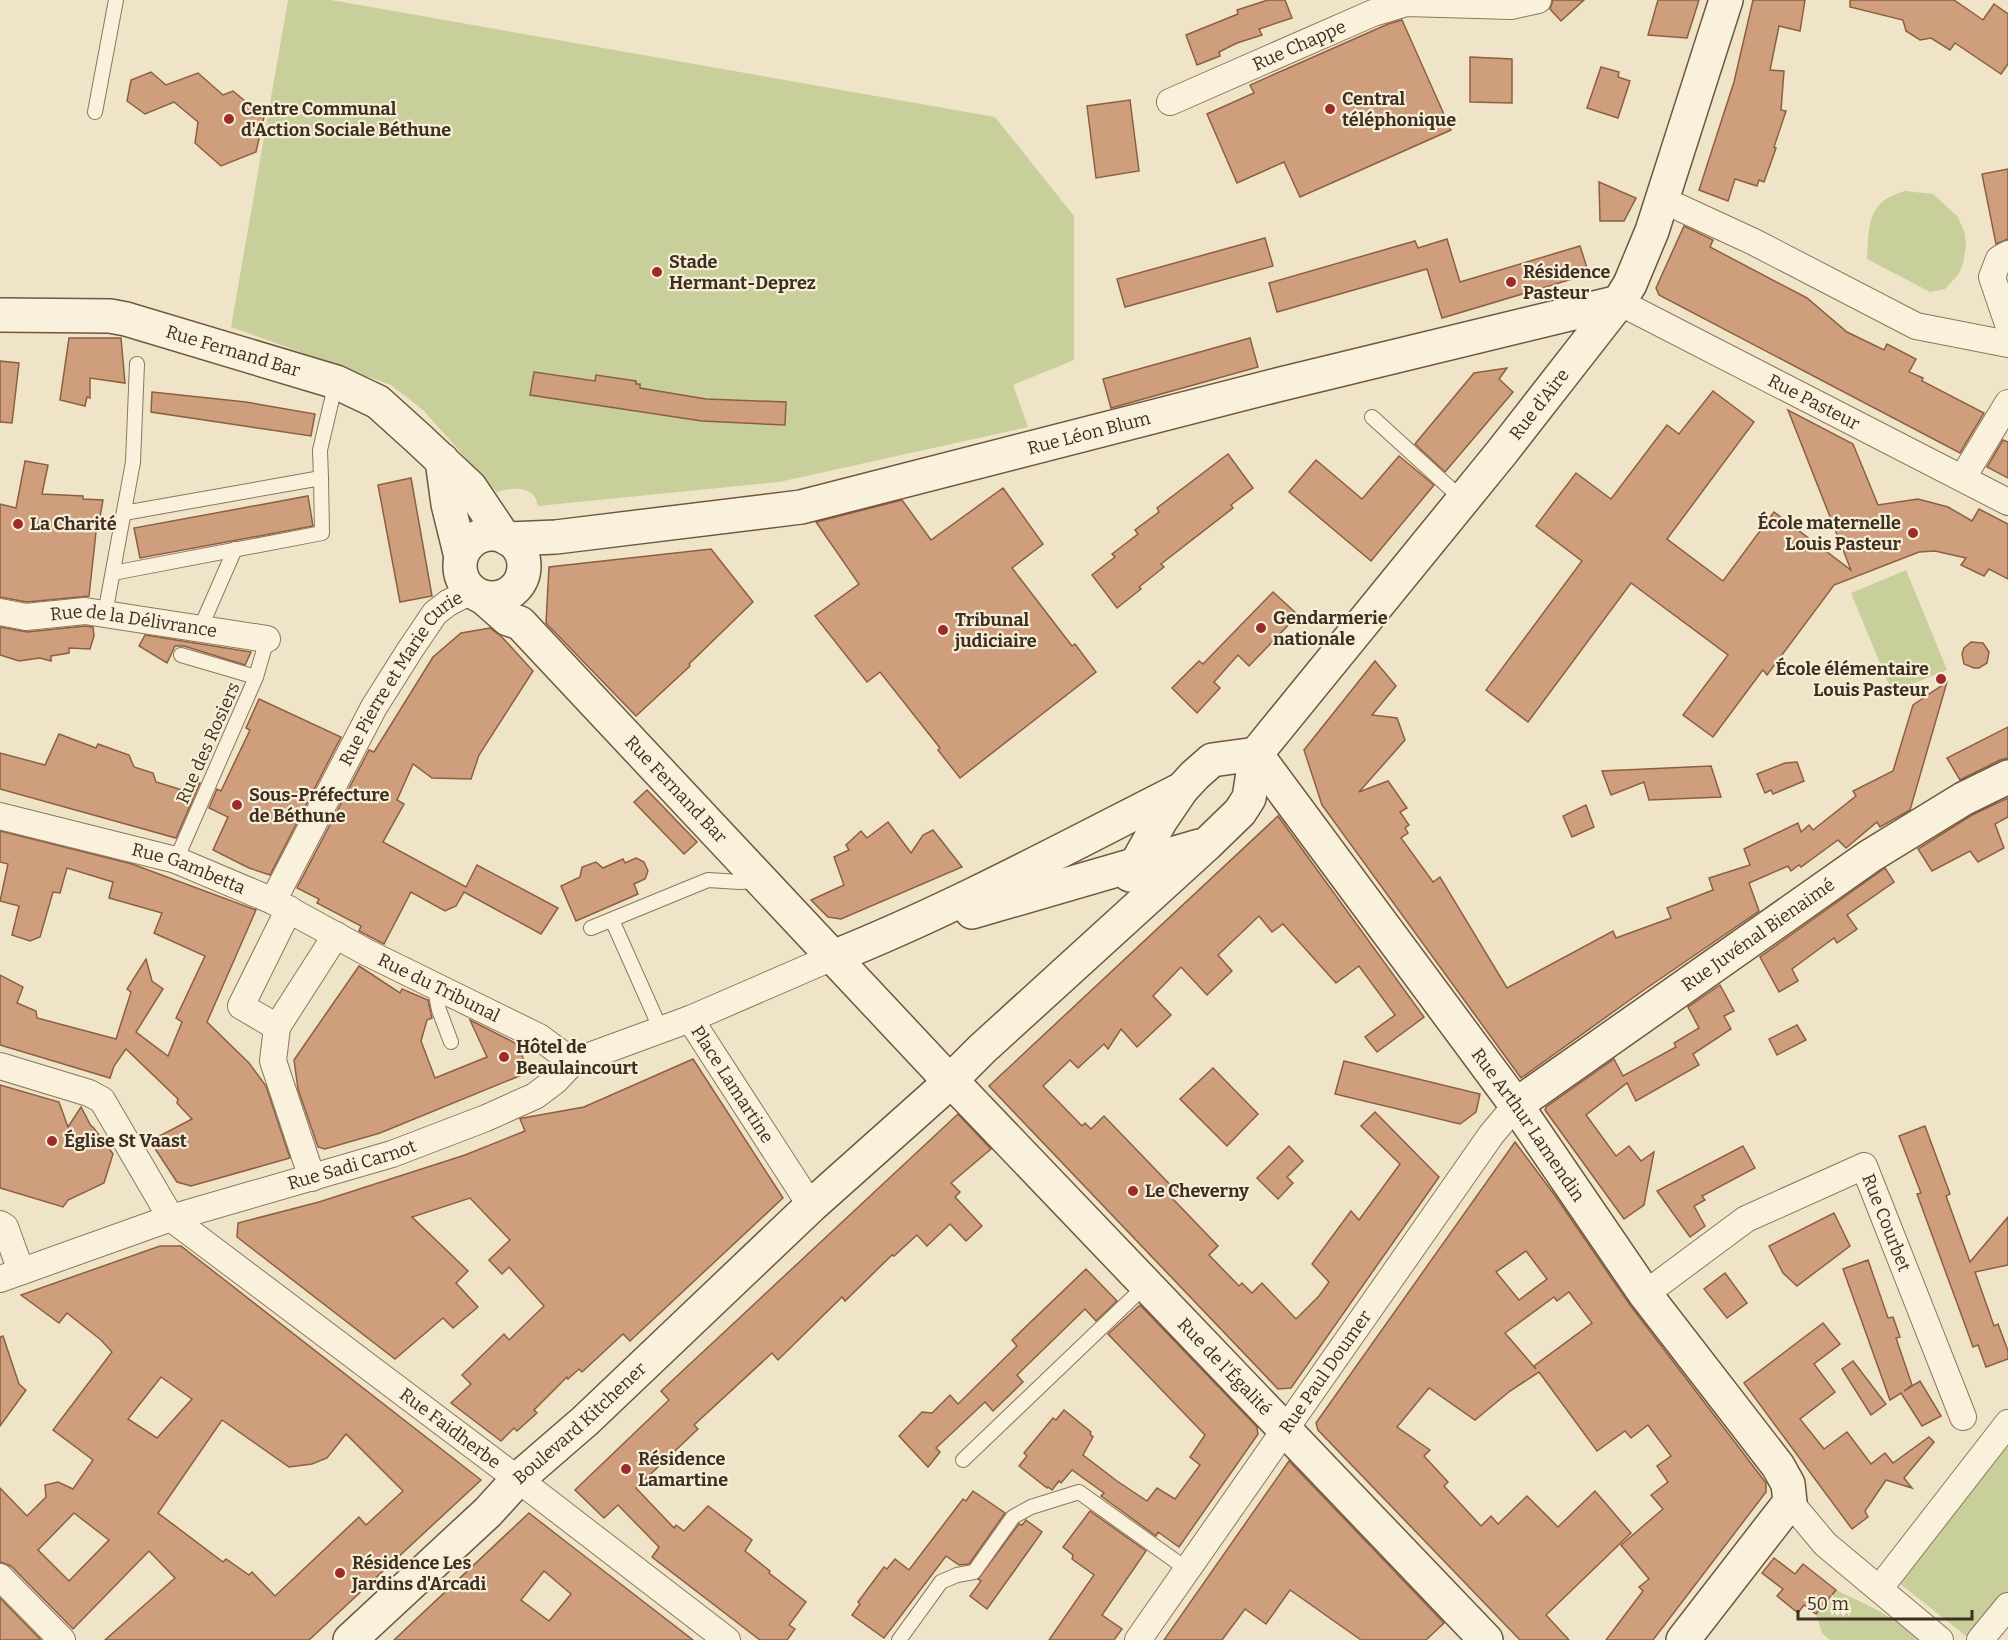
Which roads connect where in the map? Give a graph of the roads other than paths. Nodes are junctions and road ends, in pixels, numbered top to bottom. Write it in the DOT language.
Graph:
graph roads {
  1 [pos="116,0"];
  2 [pos="1538,0"];
  3 [pos="1726,0"];
  4 [pos="1170,102"];
  5 [pos="95,112"];
  6 [pos="1663,200"];
  7 [pos="2008,254"];
  8 [pos="1619,302"];
  9 [pos="0,315"];
  10 [pos="2008,324"];
  11 [pos="2008,344"];
  12 [pos="137,364"];
  13 [pos="336,382"];
  14 [pos="2008,403"];
  15 [pos="1372,417"];
  16 [pos="442,460"];
  17 [pos="1964,477"];
  18 [pos="321,478"];
  19 [pos="1462,499"];
  20 [pos="2008,502"];
  21 [pos="124,513"];
  22 [pos="235,549"];
  23 [pos="514,554"];
  24 [pos="461,557"];
  25 [pos="113,573"];
  26 [pos="477,594"];
  27 [pos="0,612"];
  28 [pos="105,614"];
  29 [pos="519,623"];
  30 [pos="200,629"];
  31 [pos="267,639"];
  32 [pos="181,655"];
  33 [pos="256,677"];
  34 [pos="1256,754"];
  35 [pos="2008,777"];
  36 [pos="1182,789"];
  37 [pos="0,816"];
  38 [pos="1208,844"];
  39 [pos="176,860"];
  40 [pos="1136,864"];
  41 [pos="762,880"];
  42 [pos="281,905"];
  43 [pos="612,920"];
  44 [pos="591,928"];
  45 [pos="336,935"];
  46 [pos="883,937"];
  47 [pos="366,952"];
  48 [pos="1087,952"];
  49 [pos="833,957"];
  50 [pos="434,985"];
  51 [pos="690,1019"];
  52 [pos="277,1027"];
  53 [pos="661,1030"];
  54 [pos="451,1042"];
  55 [pos="573,1062"];
  56 [pos="0,1066"];
  57 [pos="951,1081"];
  58 [pos="1516,1105"];
  59 [pos="312,1178"];
  60 [pos="811,1206"];
  61 [pos="171,1218"];
  62 [pos="0,1224"];
  63 [pos="11,1275"];
  64 [pos="1146,1285"];
  65 [pos="1645,1294"];
  66 [pos="1963,1417"];
  67 [pos="2008,1423"];
  68 [pos="1285,1431"];
  69 [pos="963,1460"];
  70 [pos="518,1479"];
  71 [pos="1790,1502"];
  72 [pos="1188,1570"];
  73 [pos="0,1578"];
  74 [pos="1885,1595"];
  75 [pos="2008,1605"];
  76 [pos="1475,1634"];
  77 [pos="62,1640"];
  78 [pos="350,1640"];
  79 [pos="726,1640"];
  80 [pos="899,1640"];
  81 [pos="1138,1640"];
  82 [pos="1683,1640"];
  83 [pos="1940,1640"];
  84 [pos="1980,1640"];
  1 -- 5 [label="lane"];
  2 -- 4 [label="street, Rue Chappe"];
  3 -- 6 [label="street, Rue d'Aire"];
  6 -- 8 [label="street, Rue d'Aire"];
  6 -- 11 [label="street"];
  7 -- 10 [label="street"];
  8 -- 17 [label="street, Rue Pasteur"];
  8 -- 19 [label="street, Rue d'Aire"];
  8 -- 23 [label="street, Rue Léon Blum"];
  9 -- 13 [label="street, Rue Fernand Bar"];
  12 -- 21 [label="lane"];
  13 -- 16 [label="street, Rue Fernand Bar"];
  13 -- 18 [label="lane"];
  14 -- 17 [label="street"];
  15 -- 19 [label="lane"];
  16 -- 23 [label="street, Rue Fernand Bar"];
  16 -- 24 [label="street"];
  17 -- 20 [label="street, Rue Pasteur"];
  18 -- 21 [label="lane"];
  18 -- 22 [label="lane"];
  19 -- 34 [label="street, Rue d'Aire"];
  21 -- 25 [label="lane"];
  22 -- 25 [label="lane"];
  22 -- 30 [label="lane"];
  23 -- 24 [label="street"];
  23 -- 26 [label="street"];
  23 -- 29 [label="street"];
  24 -- 26 [label="street"];
  25 -- 28 [label="lane"];
  26 -- 29 [label="street, Rue Fernand Bar"];
  26 -- 42 [label="street, Rue Pierre et Marie Curie"];
  27 -- 28 [label="street, Rue de la Délivrance"];
  28 -- 30 [label="street, Rue de la Délivrance"];
  29 -- 41 [label="street, Rue Fernand Bar"];
  30 -- 31 [label="street, Rue de la Délivrance"];
  31 -- 33 [label="lane, Rue des Rosiers"];
  32 -- 33 [label="lane"];
  33 -- 39 [label="lane, Rue des Rosiers"];
  34 -- 36 [label="street"];
  34 -- 38 [label="street"];
  34 -- 58 [label="street, Rue Arthur Lamendin"];
  35 -- 58 [label="street, Rue Juvénal Bienaimé"];
  36 -- 40 [label="street"];
  36 -- 46 [label="street"];
  37 -- 39 [label="street, Rue Gambetta"];
  38 -- 40 [label="street"];
  38 -- 48 [label="street"];
  39 -- 42 [label="street, Rue Gambetta"];
  40 -- 46 [label="street"];
  40 -- 48 [label="street"];
  41 -- 43 [label="lane"];
  41 -- 49 [label="street, Rue Fernand Bar"];
  42 -- 45 [label="street, Rue Gambetta"];
  42 -- 52 [label="street, Rue Pierre et Marie Curie"];
  43 -- 44 [label="lane"];
  43 -- 53 [label="lane"];
  45 -- 47 [label="street, Rue Gambetta"];
  45 -- 52 [label="street"];
  46 -- 49 [label="street"];
  47 -- 50 [label="street, Rue du Tribunal"];
  48 -- 57 [label="street"];
  49 -- 51 [label="street, Place Lamartine"];
  49 -- 57 [label="street"];
  50 -- 54 [label="lane"];
  50 -- 55 [label="street, Rue du Tribunal"];
  51 -- 53 [label="street, Rue Sadi Carnot"];
  51 -- 60 [label="street, Place Lamartine"];
  52 -- 59 [label="street"];
  53 -- 55 [label="street, Rue Sadi Carnot"];
  55 -- 59 [label="street, Rue Sadi Carnot"];
  56 -- 61 [label="street"];
  57 -- 60 [label="street"];
  57 -- 64 [label="street, Rue de l'Égalité"];
  58 -- 65 [label="street, Rue Arthur Lamendin"];
  58 -- 68 [label="street, Rue Paul Doumer"];
  59 -- 61 [label="street, Rue Sadi Carnot"];
  60 -- 70 [label="street, Boulevard Kitchener"];
  61 -- 63 [label="street, Rue Sadi Carnot"];
  61 -- 70 [label="street, Rue Faidherbe"];
  62 -- 63 [label="street"];
  64 -- 68 [label="street, Rue de l'Égalité"];
  64 -- 69 [label="lane"];
  65 -- 66 [label="street, Rue Courbet"];
  65 -- 71 [label="street, Rue Arthur Lamendin"];
  67 -- 74 [label="street"];
  68 -- 72 [label="street, Rue Paul Doumer"];
  68 -- 76 [label="street, Rue de l'Égalité"];
  70 -- 78 [label="street, Boulevard Kitchener"];
  70 -- 79 [label="street, Rue Faidherbe"];
  71 -- 74 [label="street"];
  71 -- 82 [label="street"];
  72 -- 80 [label="lane"];
  72 -- 81 [label="street, Rue Paul Doumer"];
  73 -- 77 [label="street"];
  74 -- 83 [label="street"];
  75 -- 84 [label="street"];
}
